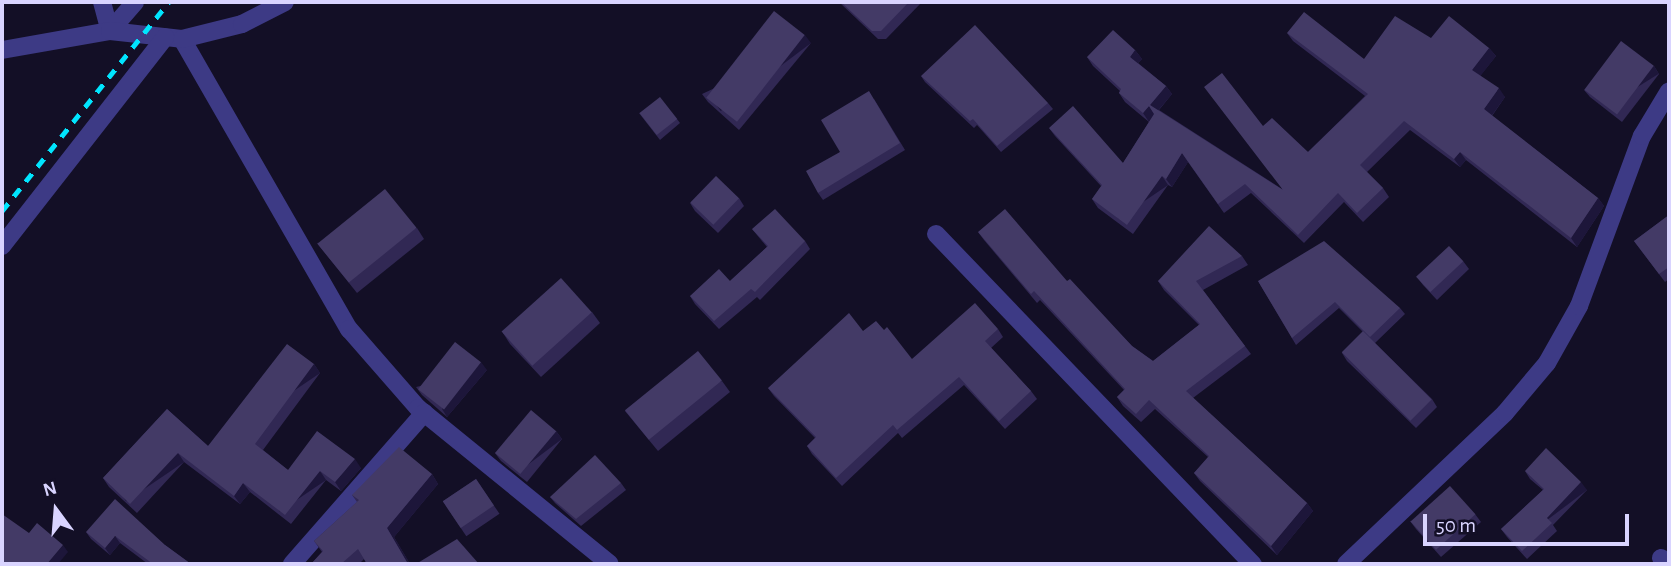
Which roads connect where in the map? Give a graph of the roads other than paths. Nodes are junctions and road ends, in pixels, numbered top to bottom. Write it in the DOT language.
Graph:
graph roads {
  1 [pos="102,2"];
  2 [pos="135,2"];
  3 [pos="285,2"];
  4 [pos="110,31"];
  5 [pos="174,38"];
  6 [pos="2,50"];
  7 [pos="1669,90"];
  8 [pos="936,234"];
  9 [pos="2,246"];
  10 [pos="424,413"];
  11 [pos="292,564"];
  12 [pos="610,564"];
  13 [pos="1253,564"];
  14 [pos="1346,564"];
  1 -- 4 [label="street"];
  2 -- 4 [label="street"];
  3 -- 5 [label="street"];
  4 -- 5 [label="street"];
  4 -- 6 [label="street"];
  5 -- 9 [label="street"];
  5 -- 10 [label="street"];
  7 -- 14 [label="street"];
  8 -- 13 [label="street"];
  10 -- 11 [label="street"];
  10 -- 12 [label="street"];
}
